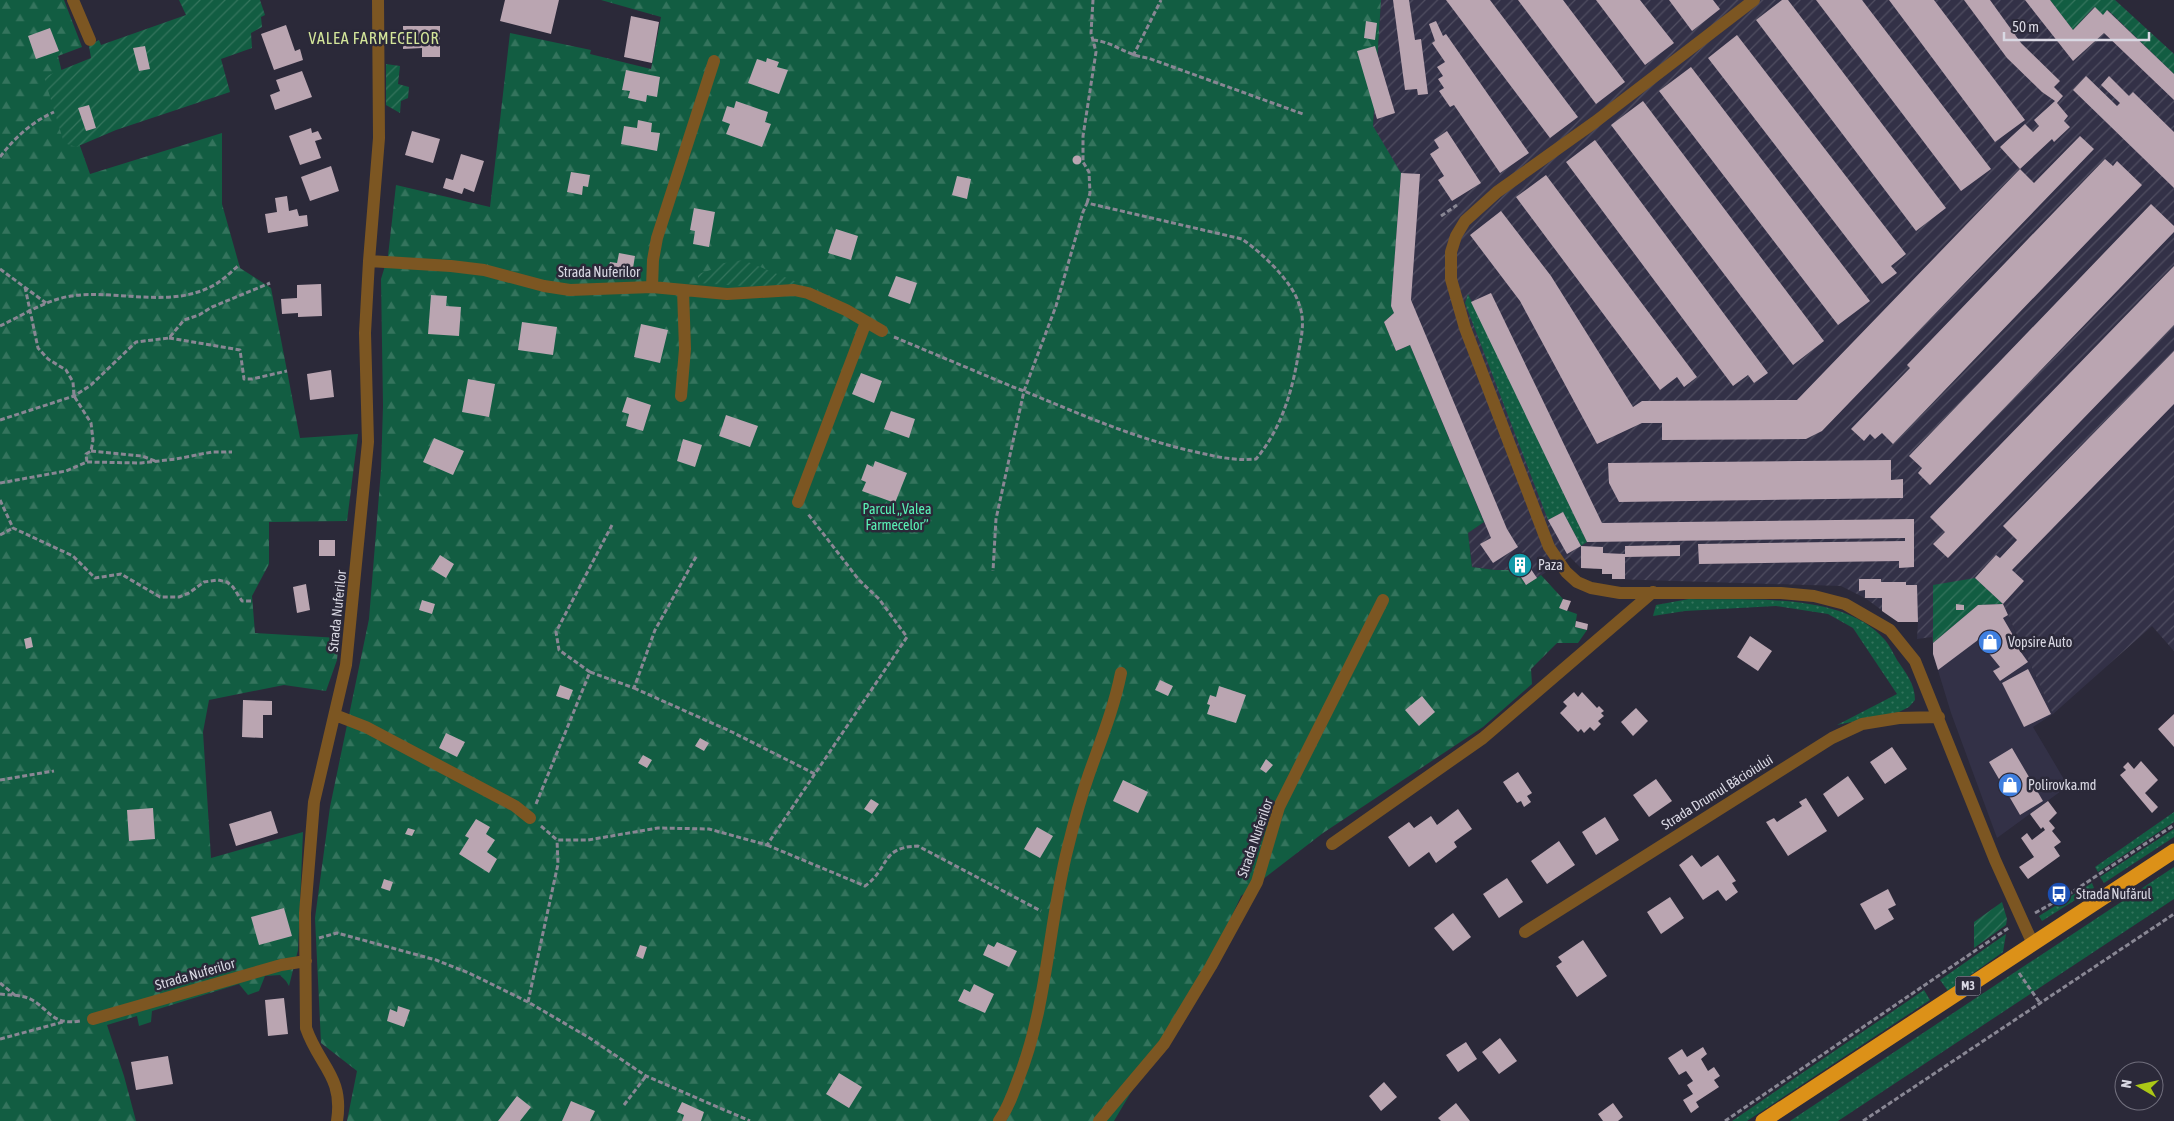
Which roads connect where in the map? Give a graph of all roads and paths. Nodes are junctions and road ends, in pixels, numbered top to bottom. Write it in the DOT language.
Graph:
graph roads {
  1 [pos="73,0"];
  2 [pos="378,0"];
  3 [pos="1094,0"];
  4 [pos="1162,0"];
  5 [pos="1754,0"];
  6 [pos="90,40"];
  7 [pos="1093,40"];
  8 [pos="1133,56"];
  9 [pos="714,62"];
  10 [pos="54,112"];
  11 [pos="1303,114"];
  12 [pos="0,157"];
  13 [pos="1087,203"];
  14 [pos="368,261"];
  15 [pos="240,265"];
  16 [pos="0,269"];
  17 [pos="270,283"];
  18 [pos="25,287"];
  19 [pos="652,287"];
  20 [pos="683,290"];
  21 [pos="46,303"];
  22 [pos="31,310"];
  23 [pos="866,322"];
  24 [pos="0,326"];
  25 [pos="882,331"];
  26 [pos="169,338"];
  27 [pos="287,371"];
  28 [pos="1024,391"];
  29 [pos="74,396"];
  30 [pos="681,396"];
  31 [pos="0,420"];
  32 [pos="90,451"];
  33 [pos="232,452"];
  34 [pos="155,461"];
  35 [pos="88,462"];
  36 [pos="0,483"];
  37 [pos="0,500"];
  38 [pos="798,502"];
  39 [pos="612,524"];
  40 [pos="13,528"];
  41 [pos="0,535"];
  42 [pos="697,555"];
  43 [pos="993,571"];
  44 [pos="1653,592"];
  45 [pos="1383,600"];
  46 [pos="253,601"];
  47 [pos="590,672"];
  48 [pos="1121,673"];
  49 [pos="634,688"];
  50 [pos="335,715"];
  51 [pos="1939,717"];
  52 [pos="54,771"];
  53 [pos="815,774"];
  54 [pos="0,780"];
  55 [pos="530,818"];
  56 [pos="2174,825"];
  57 [pos="557,840"];
  58 [pos="1332,844"];
  59 [pos="767,845"];
  60 [pos="2174,851"];
  61 [pos="2174,914"];
  62 [pos="1054,918"];
  63 [pos="2024,920"];
  64 [pos="1525,932"];
  65 [pos="306,942"];
  66 [pos="2033,944"];
  67 [pos="2011,958"];
  68 [pos="306,961"];
  69 [pos="0,983"];
  70 [pos="0,994"];
  71 [pos="16,996"];
  72 [pos="528,1002"];
  73 [pos="2040,1003"];
  74 [pos="93,1019"];
  75 [pos="63,1022"];
  76 [pos="0,1039"];
  77 [pos="646,1076"];
  78 [pos="624,1105"];
  79 [pos="337,1121"];
  80 [pos="750,1121"];
  81 [pos="999,1121"];
  82 [pos="1099,1121"];
  83 [pos="1725,1121"];
  84 [pos="1763,1121"];
  85 [pos="1863,1121"];
  1 -- 6 [label="street"];
  2 -- 14 [label="street, Strada Nuferilor"];
  3 -- 7 [label="path"];
  4 -- 8 [label="path"];
  5 -- 44 [label="street"];
  7 -- 8 [label="path"];
  7 -- 13 [label="path"];
  8 -- 11 [label="path"];
  9 -- 19 [label="street, Strada Nuferilor"];
  10 -- 12 [label="path"];
  13 -- 28 [label="path"];
  13 -- 28 [label="path"];
  14 -- 19 [label="street, Strada Nuferilor"];
  14 -- 50 [label="street, Strada Nuferilor"];
  15 -- 21 [label="path"];
  16 -- 18 [label="path"];
  17 -- 26 [label="path"];
  18 -- 21 [label="path"];
  18 -- 22 [label="path"];
  19 -- 20 [label="street, Strada Nuferilor"];
  20 -- 23 [label="street, Strada Nuferilor"];
  20 -- 30 [label="street"];
  21 -- 22 [label="path"];
  22 -- 24 [label="path"];
  22 -- 29 [label="path"];
  23 -- 25 [label="street, Strada Nuferilor"];
  23 -- 38 [label="street"];
  25 -- 28 [label="path"];
  26 -- 27 [label="path"];
  26 -- 29 [label="path"];
  28 -- 43 [label="path"];
  29 -- 31 [label="path"];
  29 -- 32 [label="path"];
  32 -- 34 [label="path"];
  32 -- 35 [label="path"];
  33 -- 34 [label="path"];
  34 -- 35 [label="path"];
  35 -- 36 [label="path"];
  37 -- 40 [label="path"];
  38 -- 53 [label="path"];
  39 -- 47 [label="path"];
  40 -- 41 [label="path"];
  40 -- 46 [label="path"];
  42 -- 49 [label="path"];
  44 -- 51 [label="street"];
  44 -- 58 [label="street"];
  45 -- 82 [label="street, Strada Nuferilor"];
  47 -- 49 [label="path"];
  47 -- 55 [label="path"];
  48 -- 62 [label="street"];
  49 -- 53 [label="path"];
  50 -- 55 [label="street"];
  50 -- 65 [label="street, Strada Nuferilor"];
  51 -- 63 [label="street"];
  51 -- 64 [label="street, Strada Drumul Băcioiului"];
  52 -- 54 [label="path"];
  53 -- 59 [label="path"];
  55 -- 57 [label="path"];
  56 -- 63 [label="path"];
  57 -- 59 [label="path"];
  57 -- 72 [label="path"];
  59 -- 62 [label="path"];
  60 -- 66 [label="highway, M3"];
  61 -- 73 [label="path"];
  62 -- 81 [label="street"];
  63 -- 66 [label="street"];
  63 -- 83 [label="path"];
  65 -- 68 [label="street, Strada Nuferilor"];
  65 -- 72 [label="path"];
  66 -- 67 [label="highway, M3"];
  67 -- 73 [label="path"];
  67 -- 84 [label="highway, M3"];
  68 -- 74 [label="street, Strada Nuferilor"];
  68 -- 79 [label="street, Strada Nuferilor"];
  69 -- 71 [label="path"];
  70 -- 71 [label="path"];
  71 -- 75 [label="path"];
  72 -- 77 [label="path"];
  73 -- 85 [label="path"];
  74 -- 75 [label="path"];
  75 -- 76 [label="path"];
  77 -- 78 [label="path"];
  77 -- 80 [label="path"];
}
